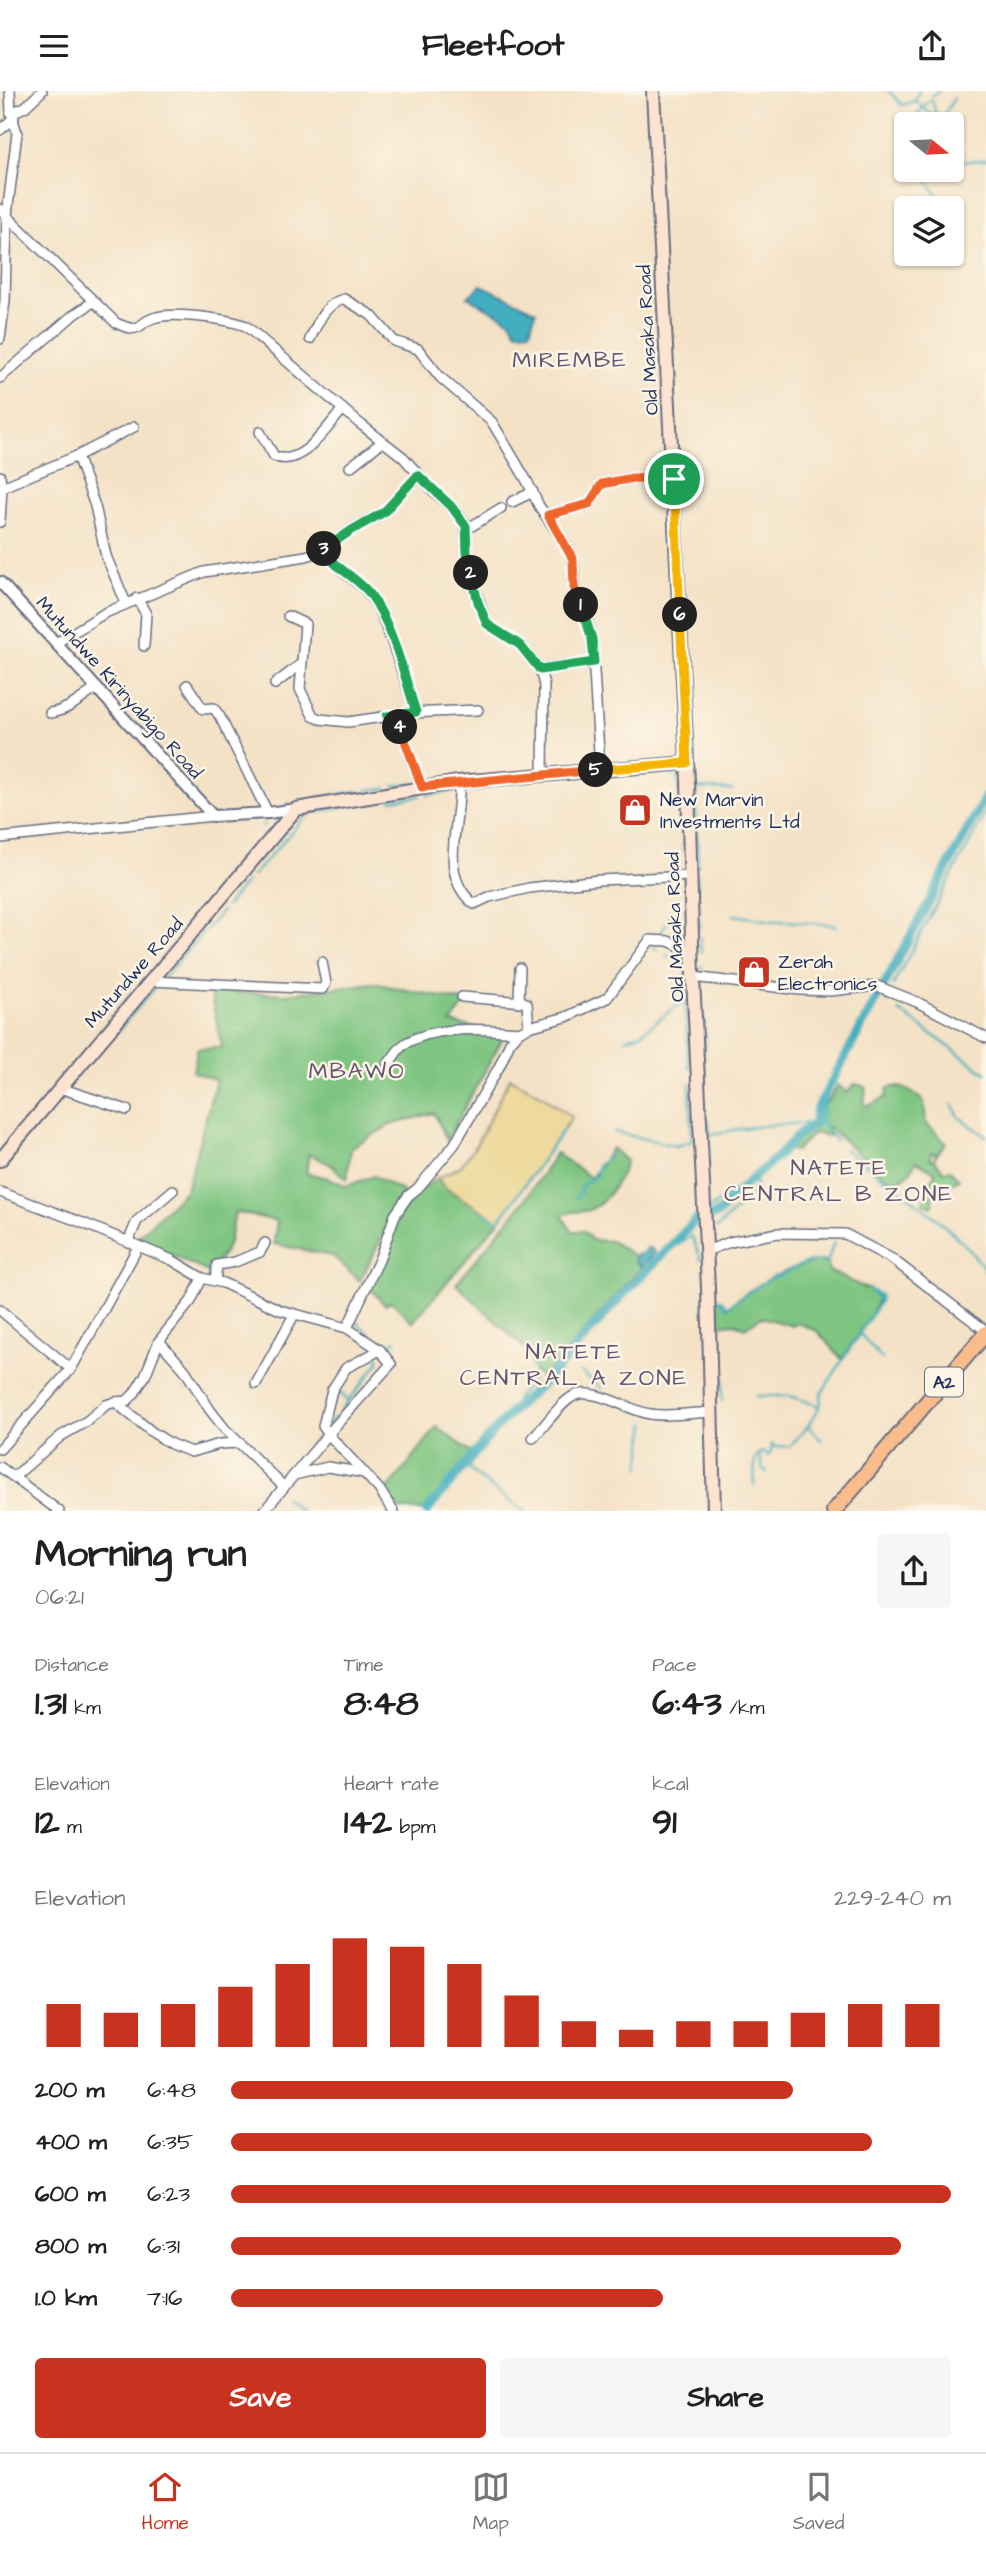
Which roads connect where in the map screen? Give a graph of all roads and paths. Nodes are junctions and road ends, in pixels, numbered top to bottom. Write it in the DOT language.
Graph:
graph roads {
  1 [pos="10,91"];
  2 [pos="42,91"];
  3 [pos="653,91"];
  4 [pos="12,115"];
  5 [pos="0,130"];
  6 [pos="3,212"];
  7 [pos="93,302"];
  8 [pos="0,339"];
  9 [pos="310,339"];
  10 [pos="0,378"];
  11 [pos="343,409"];
  12 [pos="134,427"];
  13 [pos="260,432"];
  14 [pos="382,442"];
  15 [pos="76,456"];
  16 [pos="350,467"];
  17 [pos="418,475"];
  18 [pos="0,476"];
  19 [pos="674,479"];
  20 [pos="1,487"];
  21 [pos="533,492"];
  22 [pos="512,502"];
  23 [pos="501,508"];
  24 [pos="548,515"];
  25 [pos="0,521"];
  26 [pos="467,529"];
  27 [pos="323,550"];
  28 [pos="1,585"];
  29 [pos="137,598"];
  30 [pos="125,603"];
  31 [pos="288,616"];
  32 [pos="56,643"];
  33 [pos="144,646"];
  34 [pos="594,662"];
  35 [pos="302,664"];
  36 [pos="540,670"];
  37 [pos="275,684"];
  38 [pos="187,685"];
  39 [pos="97,688"];
  40 [pos="478,710"];
  41 [pos="416,712"];
  42 [pos="50,713"];
  43 [pos="387,716"];
  44 [pos="687,763"];
  45 [pos="600,769"];
  46 [pos="543,774"];
  47 [pos="459,782"];
  48 [pos="422,787"];
  49 [pos="296,809"];
  50 [pos="268,813"];
  51 [pos="213,816"];
  52 [pos="0,838"];
  53 [pos="691,876"];
  54 [pos="693,952"];
  55 [pos="322,962"];
  56 [pos="520,968"];
  57 [pos="693,977"];
  58 [pos="150,981"];
  59 [pos="462,997"];
  60 [pos="519,1002"];
  61 [pos="529,1027"];
  62 [pos="519,1032"];
  63 [pos="986,1038"];
  64 [pos="388,1064"];
  65 [pos="60,1088"];
  66 [pos="128,1110"];
  67 [pos="0,1160"];
  68 [pos="173,1190"];
  69 [pos="0,1192"];
  70 [pos="128,1242"];
  71 [pos="264,1243"];
  72 [pos="138,1247"];
  73 [pos="706,1251"];
  74 [pos="202,1278"];
  75 [pos="215,1280"];
  76 [pos="0,1310"];
  77 [pos="294,1315"];
  78 [pos="347,1328"];
  79 [pos="986,1332"];
  80 [pos="159,1341"];
  81 [pos="380,1350"];
  82 [pos="71,1369"];
  83 [pos="256,1384"];
  84 [pos="115,1402"];
  85 [pos="711,1412"];
  86 [pos="326,1430"];
  87 [pos="533,1438"];
  88 [pos="240,1443"];
  89 [pos="0,1449"];
  90 [pos="0,1467"];
  91 [pos="365,1473"];
  92 [pos="15,1476"];
  93 [pos="292,1476"];
  94 [pos="284,1487"];
  95 [pos="59,1510"];
  96 [pos="264,1510"];
  97 [pos="393,1510"];
  98 [pos="714,1510"];
  99 [pos="834,1510"];
  1 -- 4 [label="street"];
  2 -- 4 [label="street"];
  3 -- 19 [label="main road, Old Masaka Road"];
  4 -- 5 [label="street"];
  4 -- 6 [label="street"];
  6 -- 7 [label="street"];
  6 -- 8 [label="street"];
  7 -- 10 [label="street"];
  7 -- 11 [label="street"];
  9 -- 21 [label="street"];
  11 -- 13 [label="street"];
  11 -- 14 [label="street"];
  12 -- 15 [label="street"];
  14 -- 16 [label="street"];
  14 -- 17 [label="street"];
  15 -- 20 [label="street"];
  15 -- 30 [label="street"];
  17 -- 26 [label="street"];
  17 -- 27 [label="street"];
  18 -- 20 [label="street"];
  19 -- 24 [label="street"];
  19 -- 44 [label="main road, Old Masaka Road"];
  20 -- 25 [label="street"];
  21 -- 22 [label="street"];
  21 -- 24 [label="street"];
  23 -- 26 [label="street"];
  24 -- 34 [label="street"];
  26 -- 36 [label="street"];
  27 -- 29 [label="street"];
  27 -- 41 [label="street"];
  28 -- 32 [label="street, Mutundwe Kirinyabigo Road"];
  29 -- 30 [label="street"];
  29 -- 33 [label="street"];
  30 -- 32 [label="street"];
  31 -- 35 [label="street"];
  32 -- 39 [label="street, Mutundwe Kirinyabigo Road"];
  34 -- 36 [label="street"];
  34 -- 45 [label="street"];
  35 -- 37 [label="street"];
  35 -- 43 [label="street"];
  36 -- 46 [label="street"];
  38 -- 50 [label="street"];
  39 -- 42 [label="street"];
  39 -- 51 [label="street, Mutundwe Kirinyabigo Road"];
  40 -- 41 [label="street"];
  41 -- 43 [label="street"];
  43 -- 48 [label="street"];
  44 -- 45 [label="main road"];
  44 -- 53 [label="main road, Old Masaka Road"];
  45 -- 46 [label="main road"];
  46 -- 47 [label="main road"];
  47 -- 48 [label="main road"];
  47 -- 53 [label="street"];
  48 -- 49 [label="main road"];
  49 -- 50 [label="street"];
  49 -- 58 [label="main road, Mutundwe Road"];
  50 -- 51 [label="street"];
  51 -- 52 [label="street"];
  53 -- 54 [label="main road, Old Masaka Road"];
  54 -- 57 [label="main road, Old Masaka Road"];
  54 -- 61 [label="street"];
  55 -- 58 [label="street"];
  56 -- 60 [label="street"];
  57 -- 63 [label="street"];
  57 -- 73 [label="main road, Old Masaka Road"];
  58 -- 65 [label="main road, Mutundwe Road"];
  59 -- 60 [label="street"];
  60 -- 61 [label="street"];
  61 -- 62 [label="street"];
  62 -- 64 [label="street"];
  62 -- 78 [label="street"];
  65 -- 66 [label="street"];
  65 -- 67 [label="main road, Mutundwe Road"];
  68 -- 70 [label="street"];
  69 -- 70 [label="street"];
  70 -- 72 [label="street"];
  71 -- 75 [label="street"];
  72 -- 74 [label="street"];
  72 -- 82 [label="street"];
  73 -- 79 [label="street"];
  73 -- 85 [label="main road, Old Masaka Road"];
  74 -- 75 [label="street"];
  74 -- 80 [label="street"];
  75 -- 77 [label="street"];
  76 -- 82 [label="street"];
  77 -- 78 [label="street"];
  77 -- 83 [label="street"];
  78 -- 81 [label="street"];
  79 -- 99 [label="main road, A2"];
  80 -- 84 [label="street"];
  80 -- 88 [label="street"];
  81 -- 86 [label="street"];
  81 -- 86 [label="street"];
  82 -- 89 [label="street"];
  84 -- 88 [label="street"];
  84 -- 92 [label="street"];
  85 -- 87 [label="street"];
  85 -- 98 [label="main road, Old Masaka Road"];
  86 -- 91 [label="street"];
  86 -- 93 [label="street"];
  88 -- 94 [label="street"];
  90 -- 92 [label="street"];
  91 -- 93 [label="street"];
  91 -- 97 [label="street"];
  92 -- 95 [label="street"];
  93 -- 94 [label="street"];
  94 -- 96 [label="street"];
}
